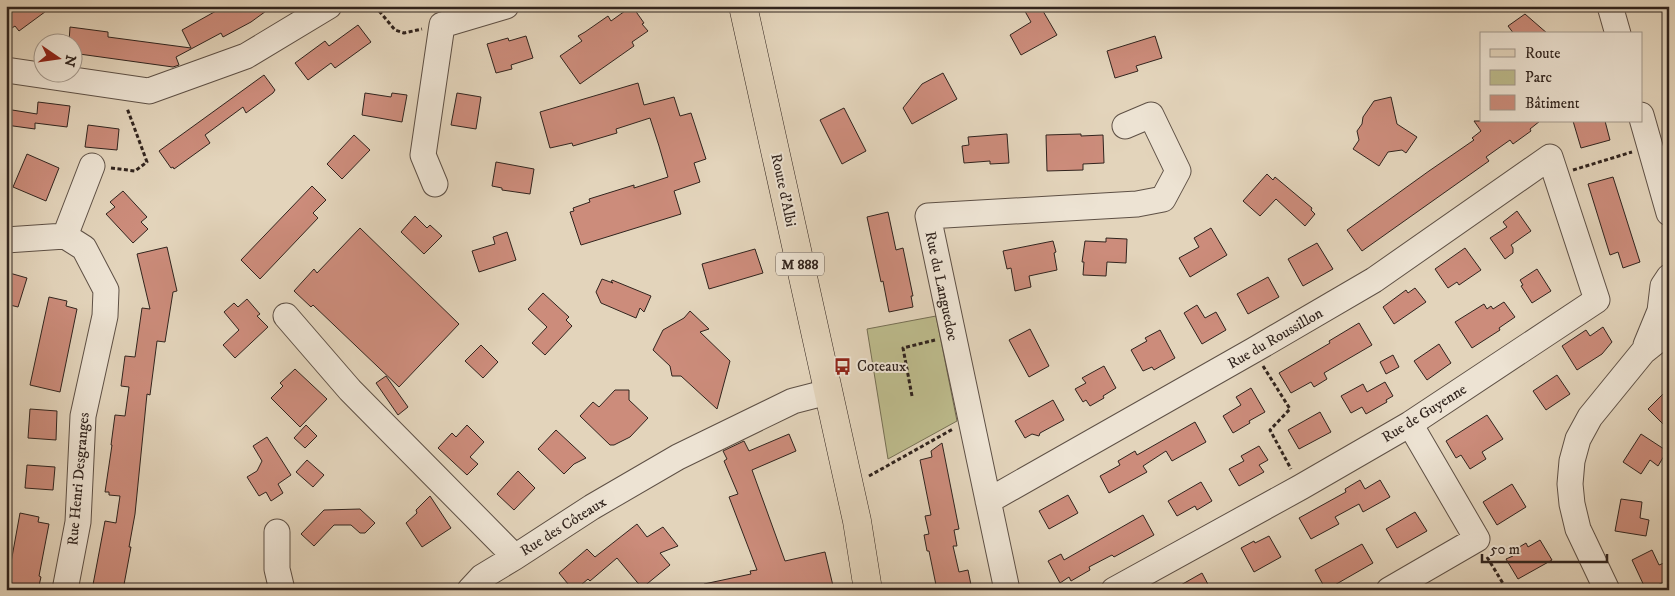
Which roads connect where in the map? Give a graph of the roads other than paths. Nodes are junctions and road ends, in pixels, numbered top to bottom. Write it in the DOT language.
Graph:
graph roads {
  1 [pos="329,6"];
  2 [pos="506,6"];
  3 [pos="743,6"];
  4 [pos="1610,6"];
  5 [pos="1617,32"];
  6 [pos="6,70"];
  7 [pos="1642,118"];
  8 [pos="1125,126"];
  9 [pos="92,166"];
  10 [pos="1553,166"];
  11 [pos="436,184"];
  12 [pos="1669,214"];
  13 [pos="65,236"];
  14 [pos="6,240"];
  15 [pos="1667,287"];
  16 [pos="286,316"];
  17 [pos="1669,328"];
  18 [pos="1643,352"];
  19 [pos="828,392"];
  20 [pos="1410,424"];
  21 [pos="988,501"];
  22 [pos="857,521"];
  23 [pos="277,532"];
  24 [pos="515,556"];
  25 [pos="64,590"];
  26 [pos="282,590"];
  27 [pos="470,590"];
  28 [pos="868,590"];
  29 [pos="879,590"];
  30 [pos="1007,590"];
  31 [pos="1114,590"];
  32 [pos="1389,590"];
  33 [pos="1607,590"];
  1 -- 6 [label="street"];
  2 -- 11 [label="street"];
  3 -- 19 [label="main road, Route d'Albi / M 888"];
  4 -- 5 [label="street"];
  7 -- 12 [label="street"];
  8 -- 21 [label="street, Rue du Languedoc"];
  9 -- 13 [label="street"];
  10 -- 20 [label="street, Rue de Guyenne"];
  10 -- 21 [label="street, Rue du Roussillon"];
  13 -- 14 [label="street"];
  13 -- 25 [label="street, Rue Henri Desgranges"];
  15 -- 18 [label="street"];
  16 -- 24 [label="street, Rue des Côteaux"];
  17 -- 18 [label="street"];
  18 -- 33 [label="street"];
  19 -- 22 [label="main road, Route d'Albi / M 888"];
  19 -- 24 [label="street, Rue des Côteaux"];
  20 -- 31 [label="street, Rue de Guyenne"];
  20 -- 32 [label="street"];
  21 -- 30 [label="street, Rue du Languedoc"];
  22 -- 28 [label="main road, Route d'Albi / M 888"];
  22 -- 29 [label="main road, Route d'Albi / M 888"];
  23 -- 26 [label="street"];
  24 -- 27 [label="street"];
}
